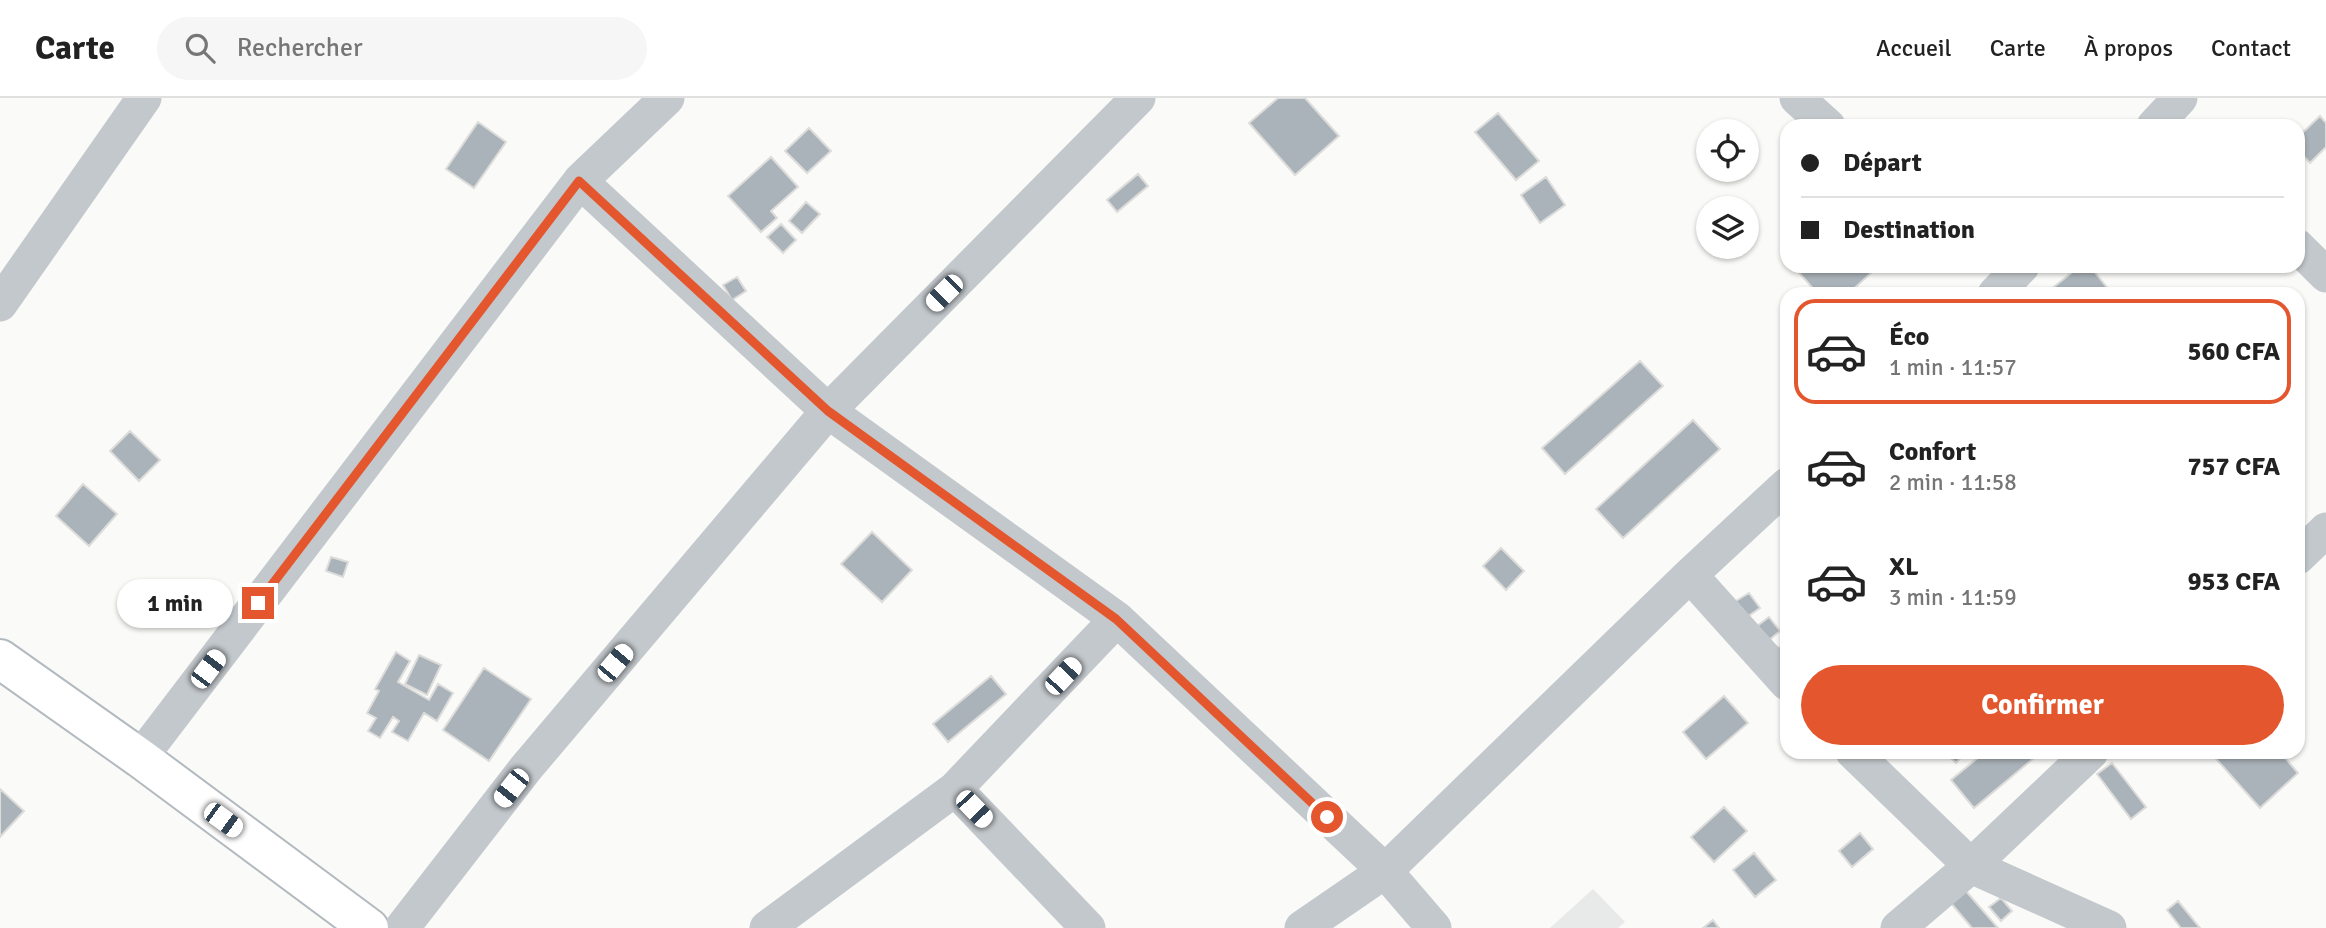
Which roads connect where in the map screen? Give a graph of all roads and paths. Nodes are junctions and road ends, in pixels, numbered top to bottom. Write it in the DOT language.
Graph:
graph roads {
  1 [pos="144,98"];
  2 [pos="667,98"];
  3 [pos="1138,98"];
  4 [pos="1797,98"];
  5 [pos="1820,119"];
  6 [pos="579,181"];
  7 [pos="2305,254"];
  8 [pos="2326,275"];
  9 [pos="0,304"];
  10 [pos="828,411"];
  11 [pos="1780,491"];
  12 [pos="2326,530"];
  13 [pos="2305,550"];
  14 [pos="1690,575"];
  15 [pos="1116,619"];
  16 [pos="0,659"];
  17 [pos="1780,674"];
  18 [pos="140,758"];
  19 [pos="1860,759"];
  20 [pos="2084,759"];
  21 [pos="955,789"];
  22 [pos="1970,866"];
  23 [pos="1384,872"];
  24 [pos="369,928"];
  25 [pos="402,928"];
  26 [pos="768,928"];
  27 [pos="1088,928"];
  28 [pos="1302,928"];
  29 [pos="1434,928"];
  30 [pos="1898,928"];
  31 [pos="2109,928"];
  1 -- 9 [label="street"];
  2 -- 6 [label="street"];
  3 -- 10 [label="street"];
  4 -- 5 [label="street"];
  6 -- 10 [label="street"];
  6 -- 18 [label="street"];
  7 -- 8 [label="street"];
  10 -- 15 [label="street"];
  10 -- 25 [label="street"];
  11 -- 14 [label="street"];
  12 -- 13 [label="street"];
  14 -- 17 [label="street"];
  14 -- 23 [label="street"];
  15 -- 21 [label="street"];
  15 -- 23 [label="street"];
  16 -- 18 [label="main road"];
  18 -- 24 [label="main road"];
  19 -- 22 [label="street"];
  20 -- 22 [label="street"];
  21 -- 26 [label="street"];
  21 -- 27 [label="street"];
  22 -- 30 [label="street"];
  22 -- 31 [label="street"];
  23 -- 28 [label="street"];
  23 -- 29 [label="street"];
}
